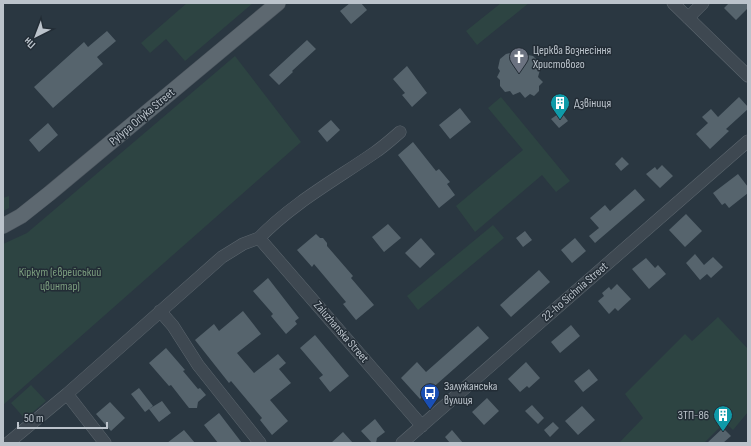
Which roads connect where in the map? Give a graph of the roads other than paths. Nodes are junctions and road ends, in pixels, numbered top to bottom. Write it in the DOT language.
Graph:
graph roads {
  1 [pos="278,3"];
  2 [pos="673,3"];
  3 [pos="703,3"];
  4 [pos="688,18"];
  5 [pos="748,76"];
  6 [pos="400,132"];
  7 [pos="748,141"];
  8 [pos="3,226"];
  9 [pos="259,238"];
  10 [pos="160,311"];
  11 [pos="67,394"];
  12 [pos="422,426"];
  13 [pos="8,443"];
  14 [pos="105,443"];
  15 [pos="260,443"];
  16 [pos="402,443"];
  1 -- 8 [label="main road, Pylypa Orlyka Street"];
  2 -- 4 [label="street"];
  3 -- 4 [label="street"];
  4 -- 5 [label="street"];
  6 -- 9 [label="street"];
  7 -- 12 [label="street, 22-ho Sichnia Street"];
  9 -- 10 [label="street"];
  9 -- 12 [label="street, Zaluzhanska Street"];
  10 -- 11 [label="street"];
  10 -- 15 [label="street"];
  11 -- 13 [label="street"];
  11 -- 14 [label="street"];
  12 -- 16 [label="street, 22-ho Sichnia Street"];
}
